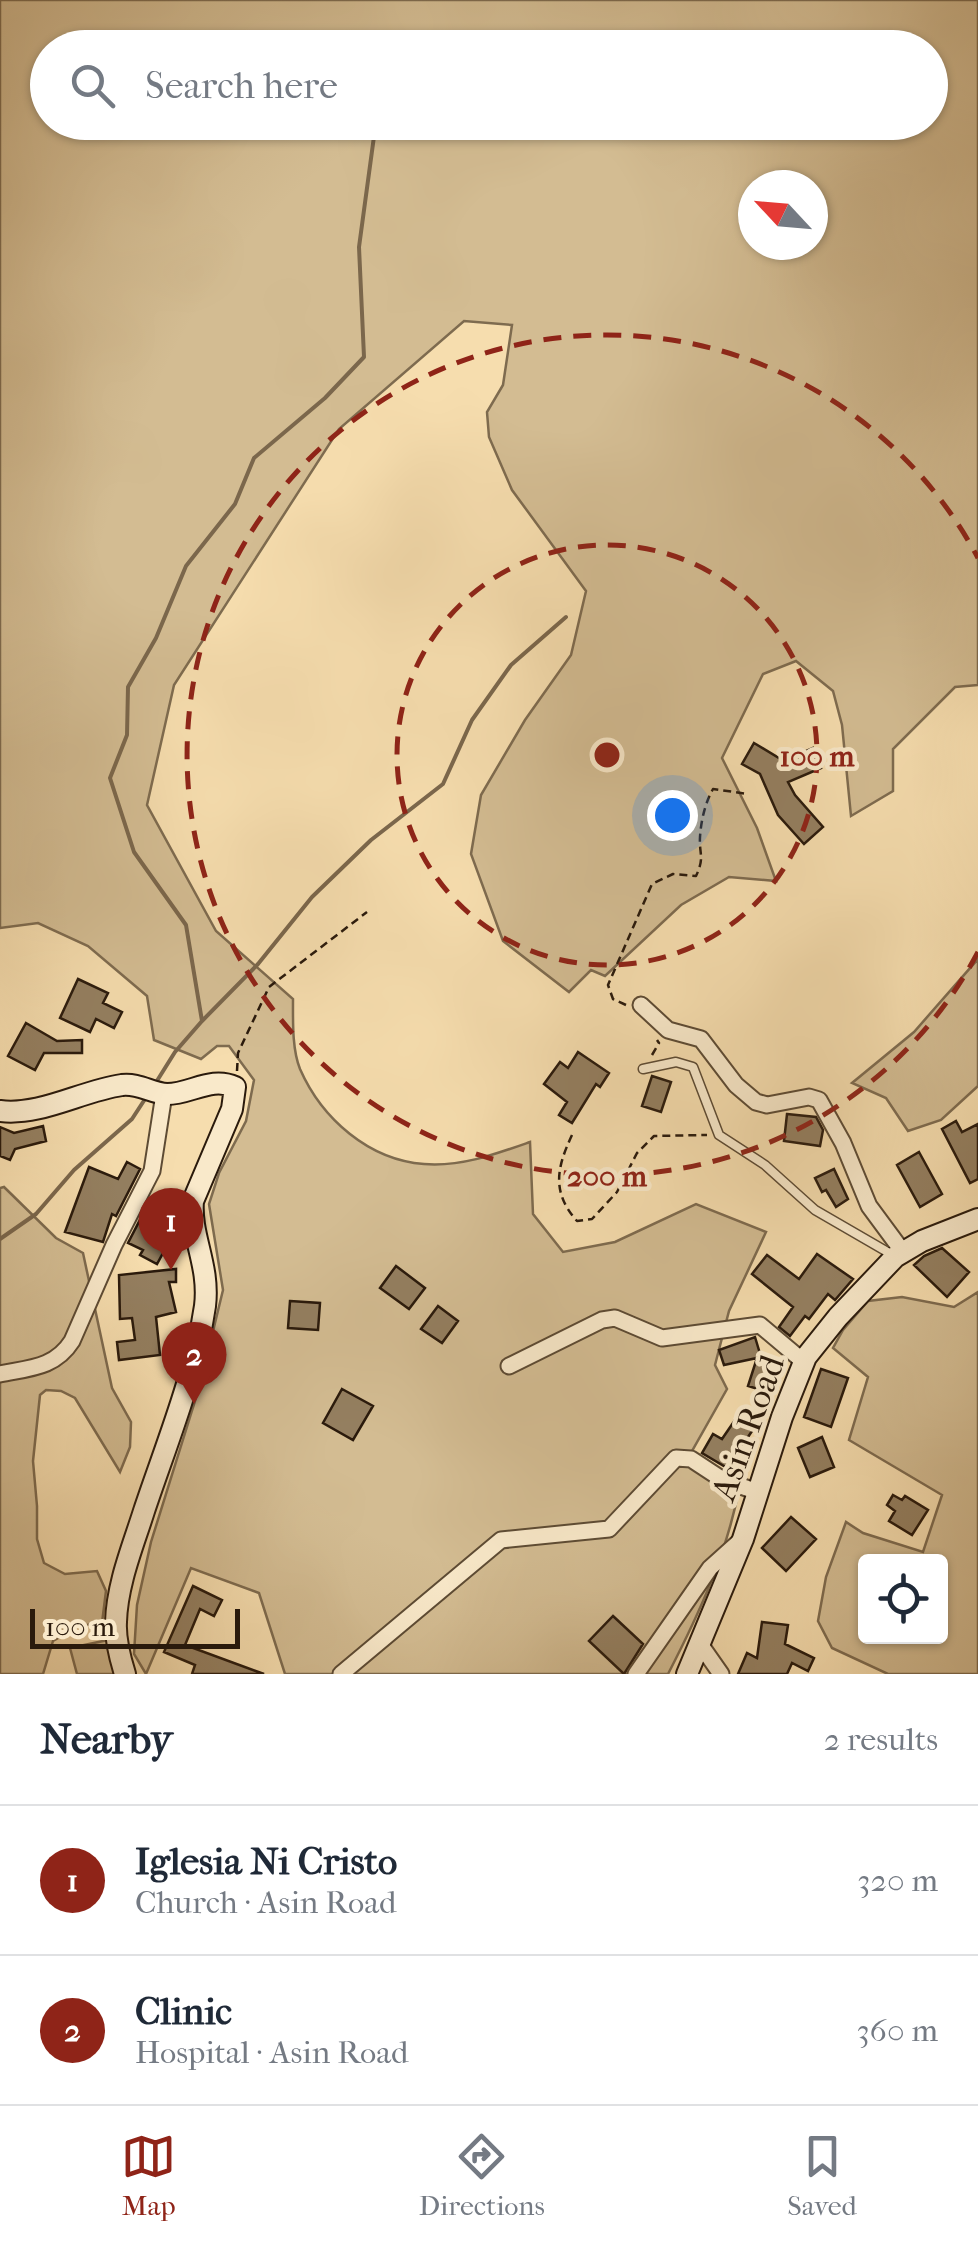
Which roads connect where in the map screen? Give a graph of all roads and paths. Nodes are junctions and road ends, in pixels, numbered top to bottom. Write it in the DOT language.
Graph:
graph roads {
  1 [pos="748,794"];
  2 [pos="367,912"];
  3 [pos="636,1006"];
  4 [pos="650,1031"];
  5 [pos="643,1068"];
  6 [pos="235,1087"];
  7 [pos="154,1090"];
  8 [pos="0,1111"];
  9 [pos="572,1135"];
  10 [pos="719,1135"];
  11 [pos="978,1218"];
  12 [pos="899,1254"];
  13 [pos="804,1362"];
  14 [pos="509,1366"];
  15 [pos="0,1374"];
  16 [pos="758,1492"];
  17 [pos="743,1538"];
  18 [pos="700,1644"];
  19 [pos="125,1674"];
  20 [pos="341,1674"];
  21 [pos="636,1674"];
  22 [pos="687,1674"];
  23 [pos="722,1674"];
  1 -- 3 [label="path"];
  2 -- 6 [label="path"];
  3 -- 12 [label="street"];
  4 -- 5 [label="path"];
  5 -- 10 [label="lane"];
  6 -- 7 [label="main road"];
  6 -- 19 [label="main road"];
  7 -- 8 [label="main road"];
  7 -- 15 [label="street"];
  9 -- 10 [label="path"];
  10 -- 12 [label="lane"];
  11 -- 12 [label="main road, Asin Road"];
  12 -- 13 [label="main road, Asin Road"];
  13 -- 14 [label="street"];
  13 -- 16 [label="main road, Asin Road"];
  16 -- 17 [label="main road, Asin Road"];
  16 -- 20 [label="street"];
  17 -- 18 [label="main road, Asin Road"];
  17 -- 21 [label="street"];
  18 -- 22 [label="main road, Asin Road"];
  18 -- 23 [label="street"];
}
